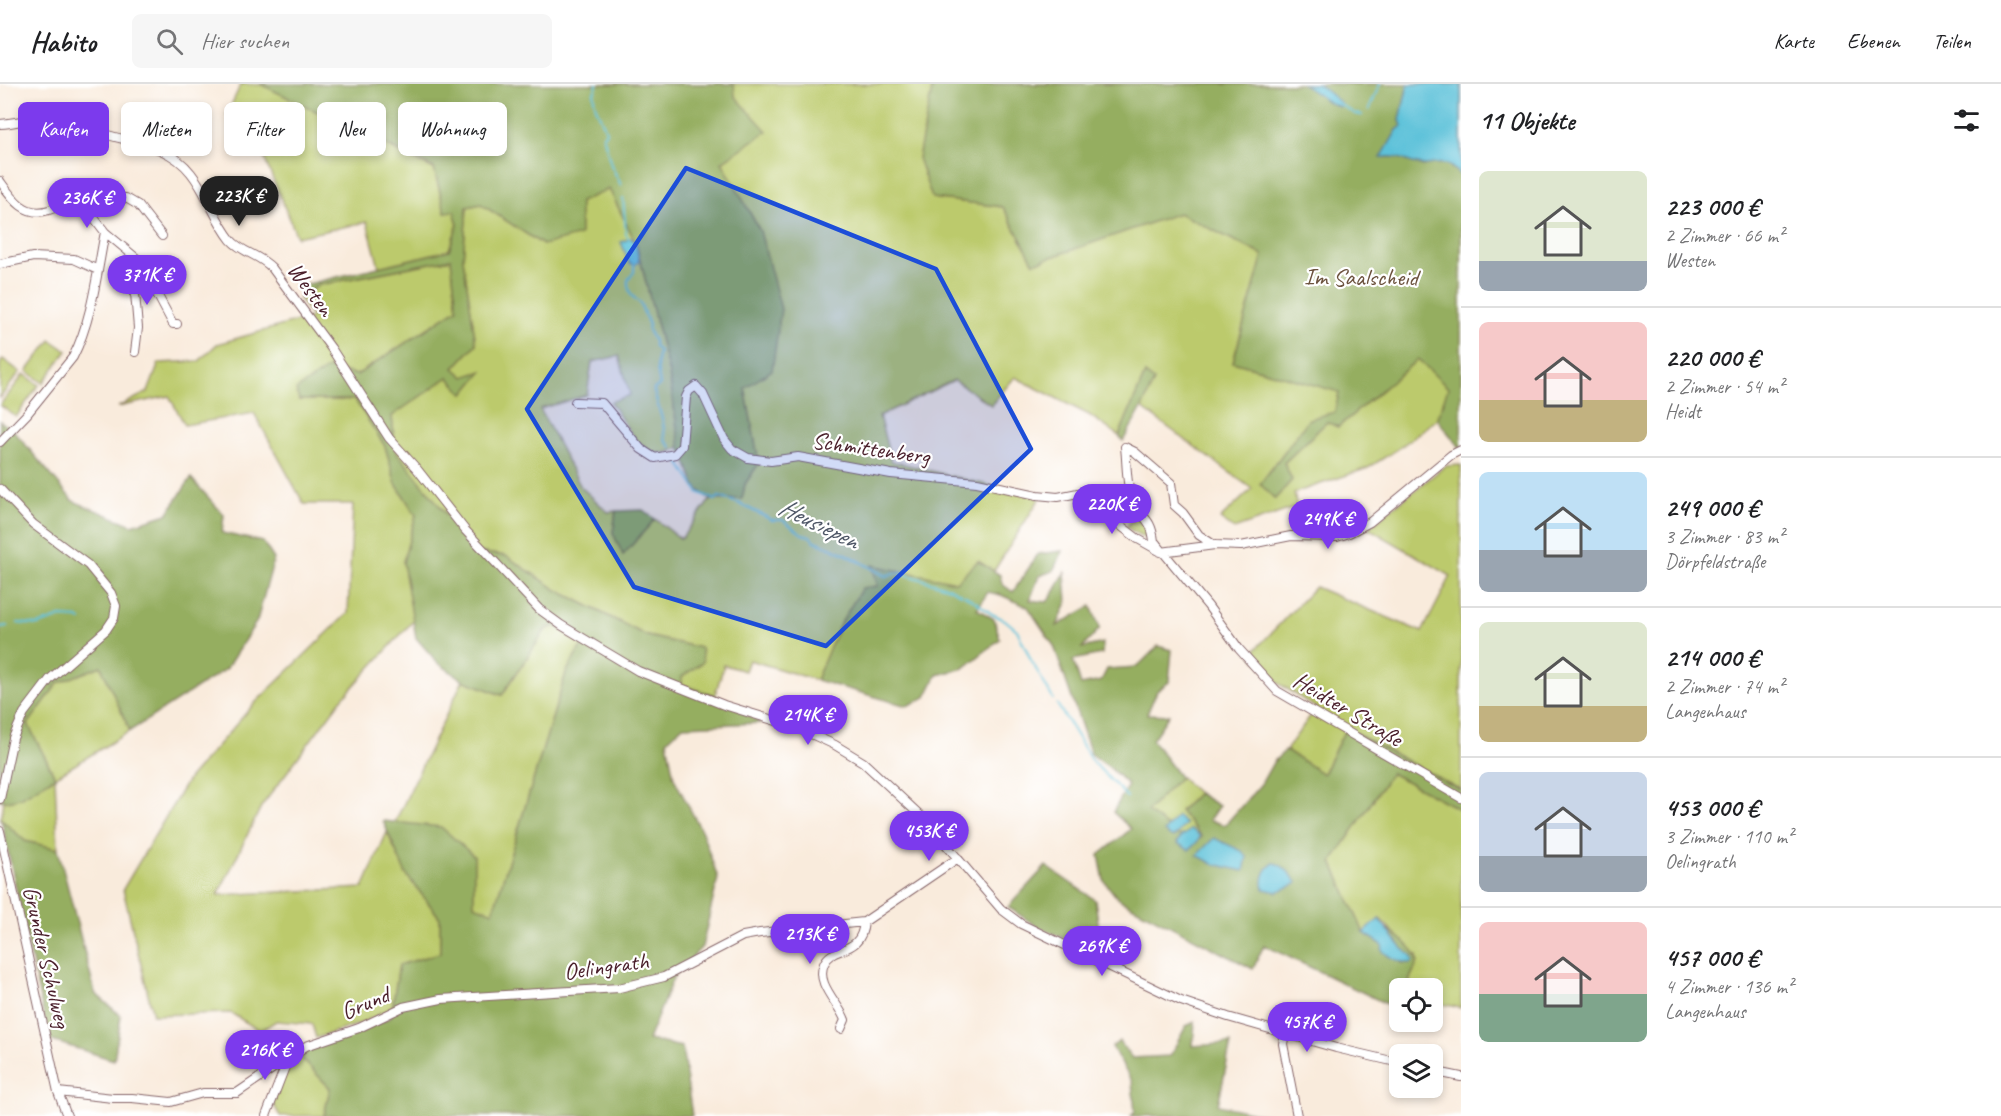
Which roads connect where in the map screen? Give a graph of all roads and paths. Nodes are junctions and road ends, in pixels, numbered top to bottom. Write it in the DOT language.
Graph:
graph roads {
  1 [pos="0,124"];
  2 [pos="0,181"];
  3 [pos="88,210"];
  4 [pos="105,232"];
  5 [pos="162,236"];
  6 [pos="135,258"];
  7 [pos="0,264"];
  8 [pos="98,270"];
  9 [pos="177,324"];
  10 [pos="135,352"];
  11 [pos="575,402"];
  12 [pos="0,442"];
  13 [pos="1461,450"];
  14 [pos="0,489"];
  15 [pos="1215,545"];
  16 [pos="1161,552"];
  17 [pos="1461,798"];
  18 [pos="0,799"];
  19 [pos="0,831"];
  20 [pos="958,858"];
  21 [pos="864,922"];
  22 [pos="417,1004"];
  23 [pos="841,1029"];
  24 [pos="1285,1033"];
  25 [pos="288,1059"];
  26 [pos="1389,1061"];
  27 [pos="1443,1073"];
  28 [pos="1461,1077"];
  29 [pos="57,1092"];
  30 [pos="67,1116"];
  31 [pos="266,1116"];
  32 [pos="1297,1116"];
  1 -- 20 [label="street, Westen"];
  2 -- 3 [label="street"];
  3 -- 4 [label="street"];
  3 -- 5 [label="street"];
  4 -- 6 [label="street"];
  4 -- 8 [label="street"];
  6 -- 9 [label="street"];
  6 -- 10 [label="street"];
  7 -- 8 [label="street"];
  8 -- 12 [label="street"];
  11 -- 16 [label="street, Schmittenberg"];
  13 -- 15 [label="street"];
  14 -- 18 [label="street"];
  15 -- 16 [label="street"];
  15 -- 16 [label="street"];
  16 -- 17 [label="street, Heidter Straße"];
  19 -- 29 [label="street, Grunder Schulweg"];
  20 -- 21 [label="street, Oelingrath"];
  20 -- 24 [label="street, Westen"];
  21 -- 22 [label="street, Oelingrath"];
  21 -- 23 [label="street, Oelingrath"];
  22 -- 25 [label="street, Grund"];
  24 -- 26 [label="street, Westen"];
  24 -- 32 [label="street"];
  25 -- 29 [label="street"];
  25 -- 31 [label="street"];
  27 -- 28 [label="street"];
  29 -- 30 [label="street, Grunder Schulweg"];
}
